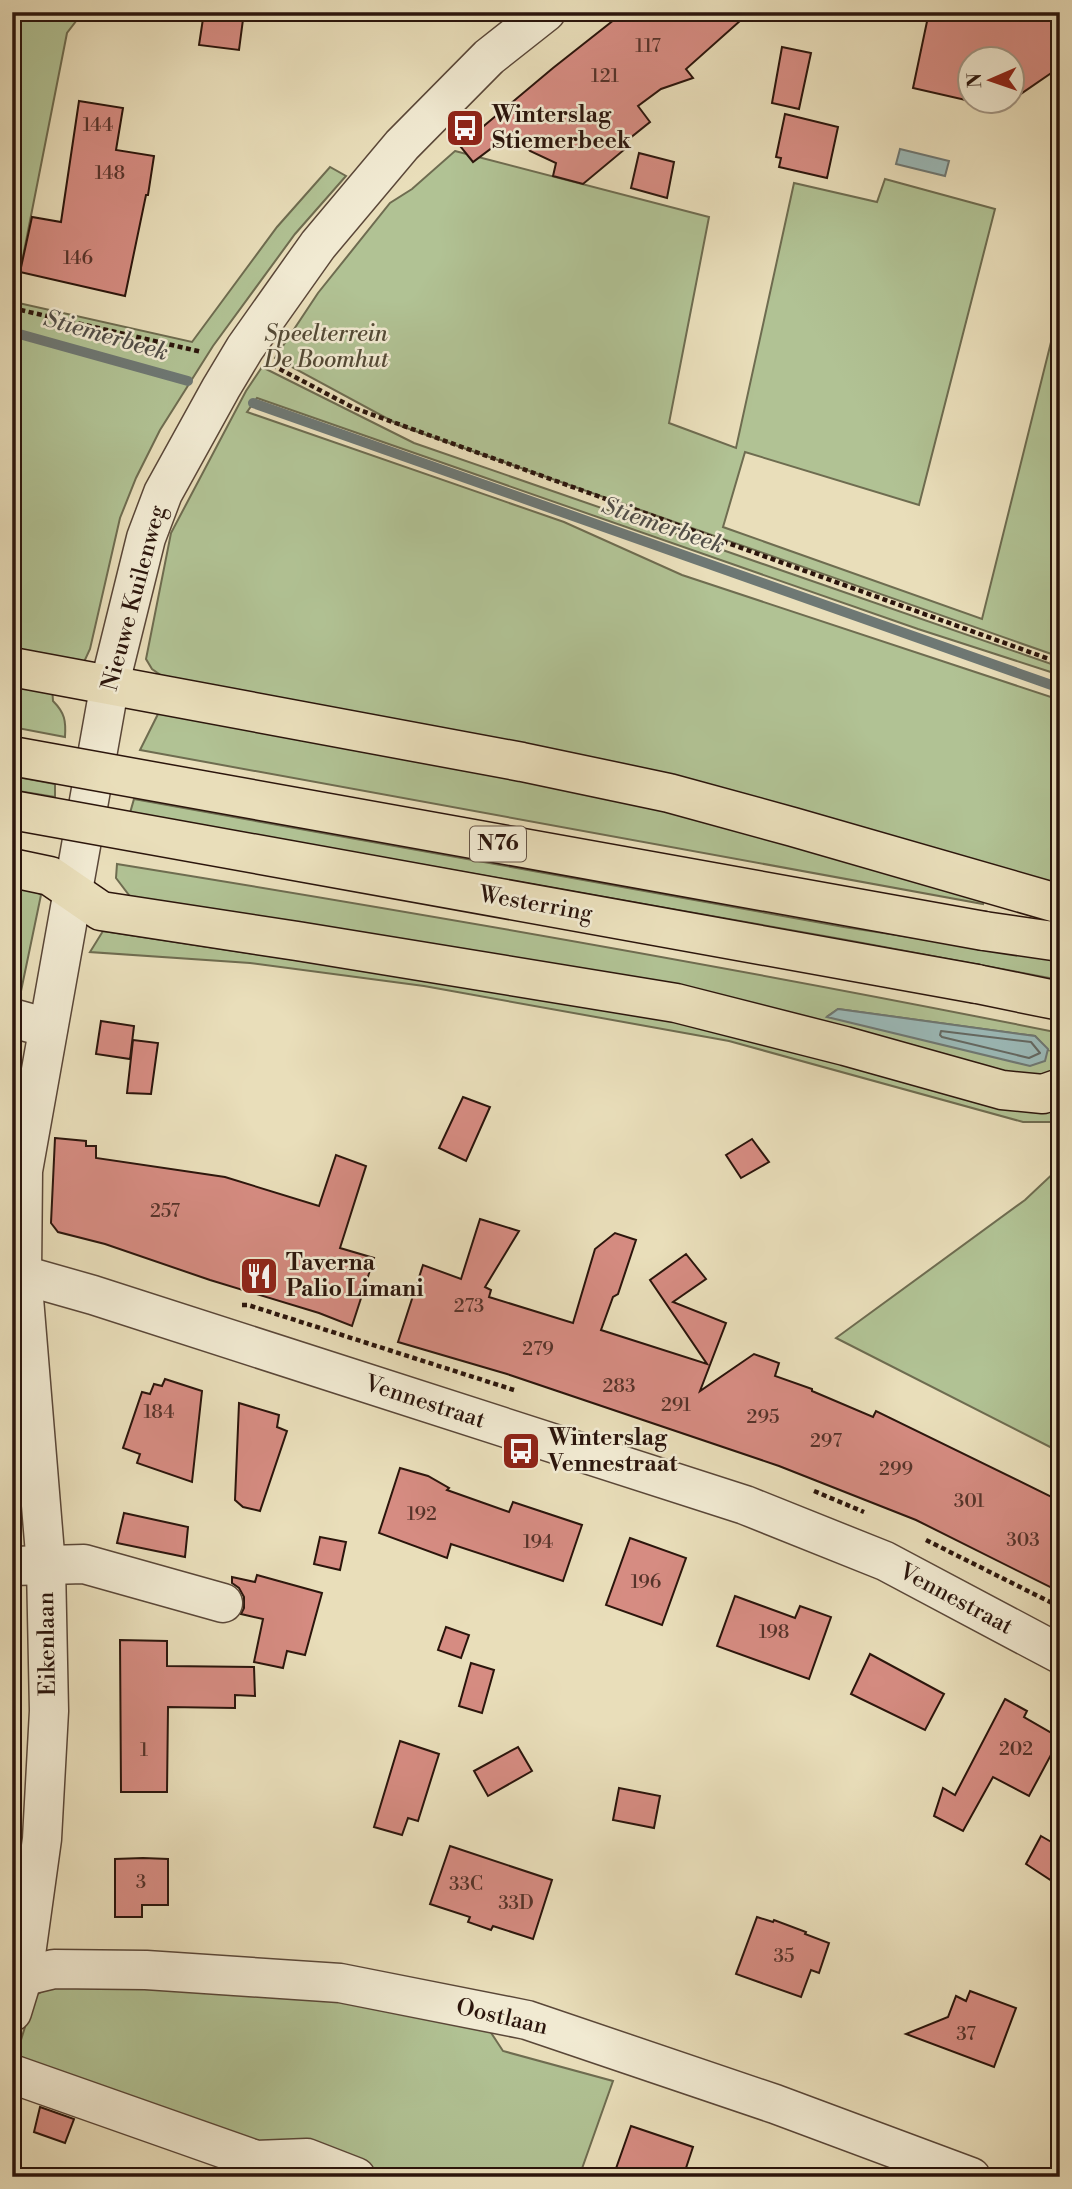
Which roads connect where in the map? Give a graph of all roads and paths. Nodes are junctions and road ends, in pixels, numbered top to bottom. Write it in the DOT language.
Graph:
graph roads {
  1 [pos="546,12"];
  2 [pos="12,308"];
  3 [pos="210,354"];
  4 [pos="265,361"];
  5 [pos="1060,663"];
  6 [pos="12,667"];
  7 [pos="110,683"];
  8 [pos="12,756"];
  9 [pos="12,810"];
  10 [pos="12,868"];
  11 [pos="72,890"];
  12 [pos="1060,904"];
  13 [pos="1060,942"];
  14 [pos="1060,1002"];
  15 [pos="12,1018"];
  16 [pos="48,1028"];
  17 [pos="1060,1088"];
  18 [pos="17,1273"];
  19 [pos="29,1566"];
  20 [pos="223,1603"];
  21 [pos="1060,1654"];
  22 [pos="18,1978"];
  23 [pos="12,2012"];
  24 [pos="12,2074"];
  25 [pos="930,2169"];
  26 [pos="356,2177"];
  27 [pos="971,2177"];
  1 -- 7 [label="street, Nieuwe Kuilenweg"];
  2 -- 3 [label="path"];
  4 -- 5 [label="path"];
  6 -- 7 [label="highway"];
  7 -- 11 [label="street, Nieuwe Kuilenweg"];
  7 -- 12 [label="highway"];
  8 -- 13 [label="highway, N76, bridge"];
  9 -- 14 [label="highway, Westerring / N76, bridge"];
  10 -- 11 [label="highway"];
  11 -- 16 [label="street, Nieuwe Kuilenweg"];
  11 -- 17 [label="highway"];
  15 -- 16 [label="street"];
  16 -- 18 [label="street, Nieuwe Kuilenweg"];
  18 -- 19 [label="street, Eikenlaan"];
  18 -- 21 [label="street, Vennestraat"];
  19 -- 20 [label="street"];
  19 -- 22 [label="street, Eikenlaan"];
  22 -- 23 [label="street, Eikenlaan"];
  22 -- 25 [label="street, Oostlaan"];
  24 -- 26 [label="street"];
  25 -- 27 [label="street, Oostlaan"];
}
